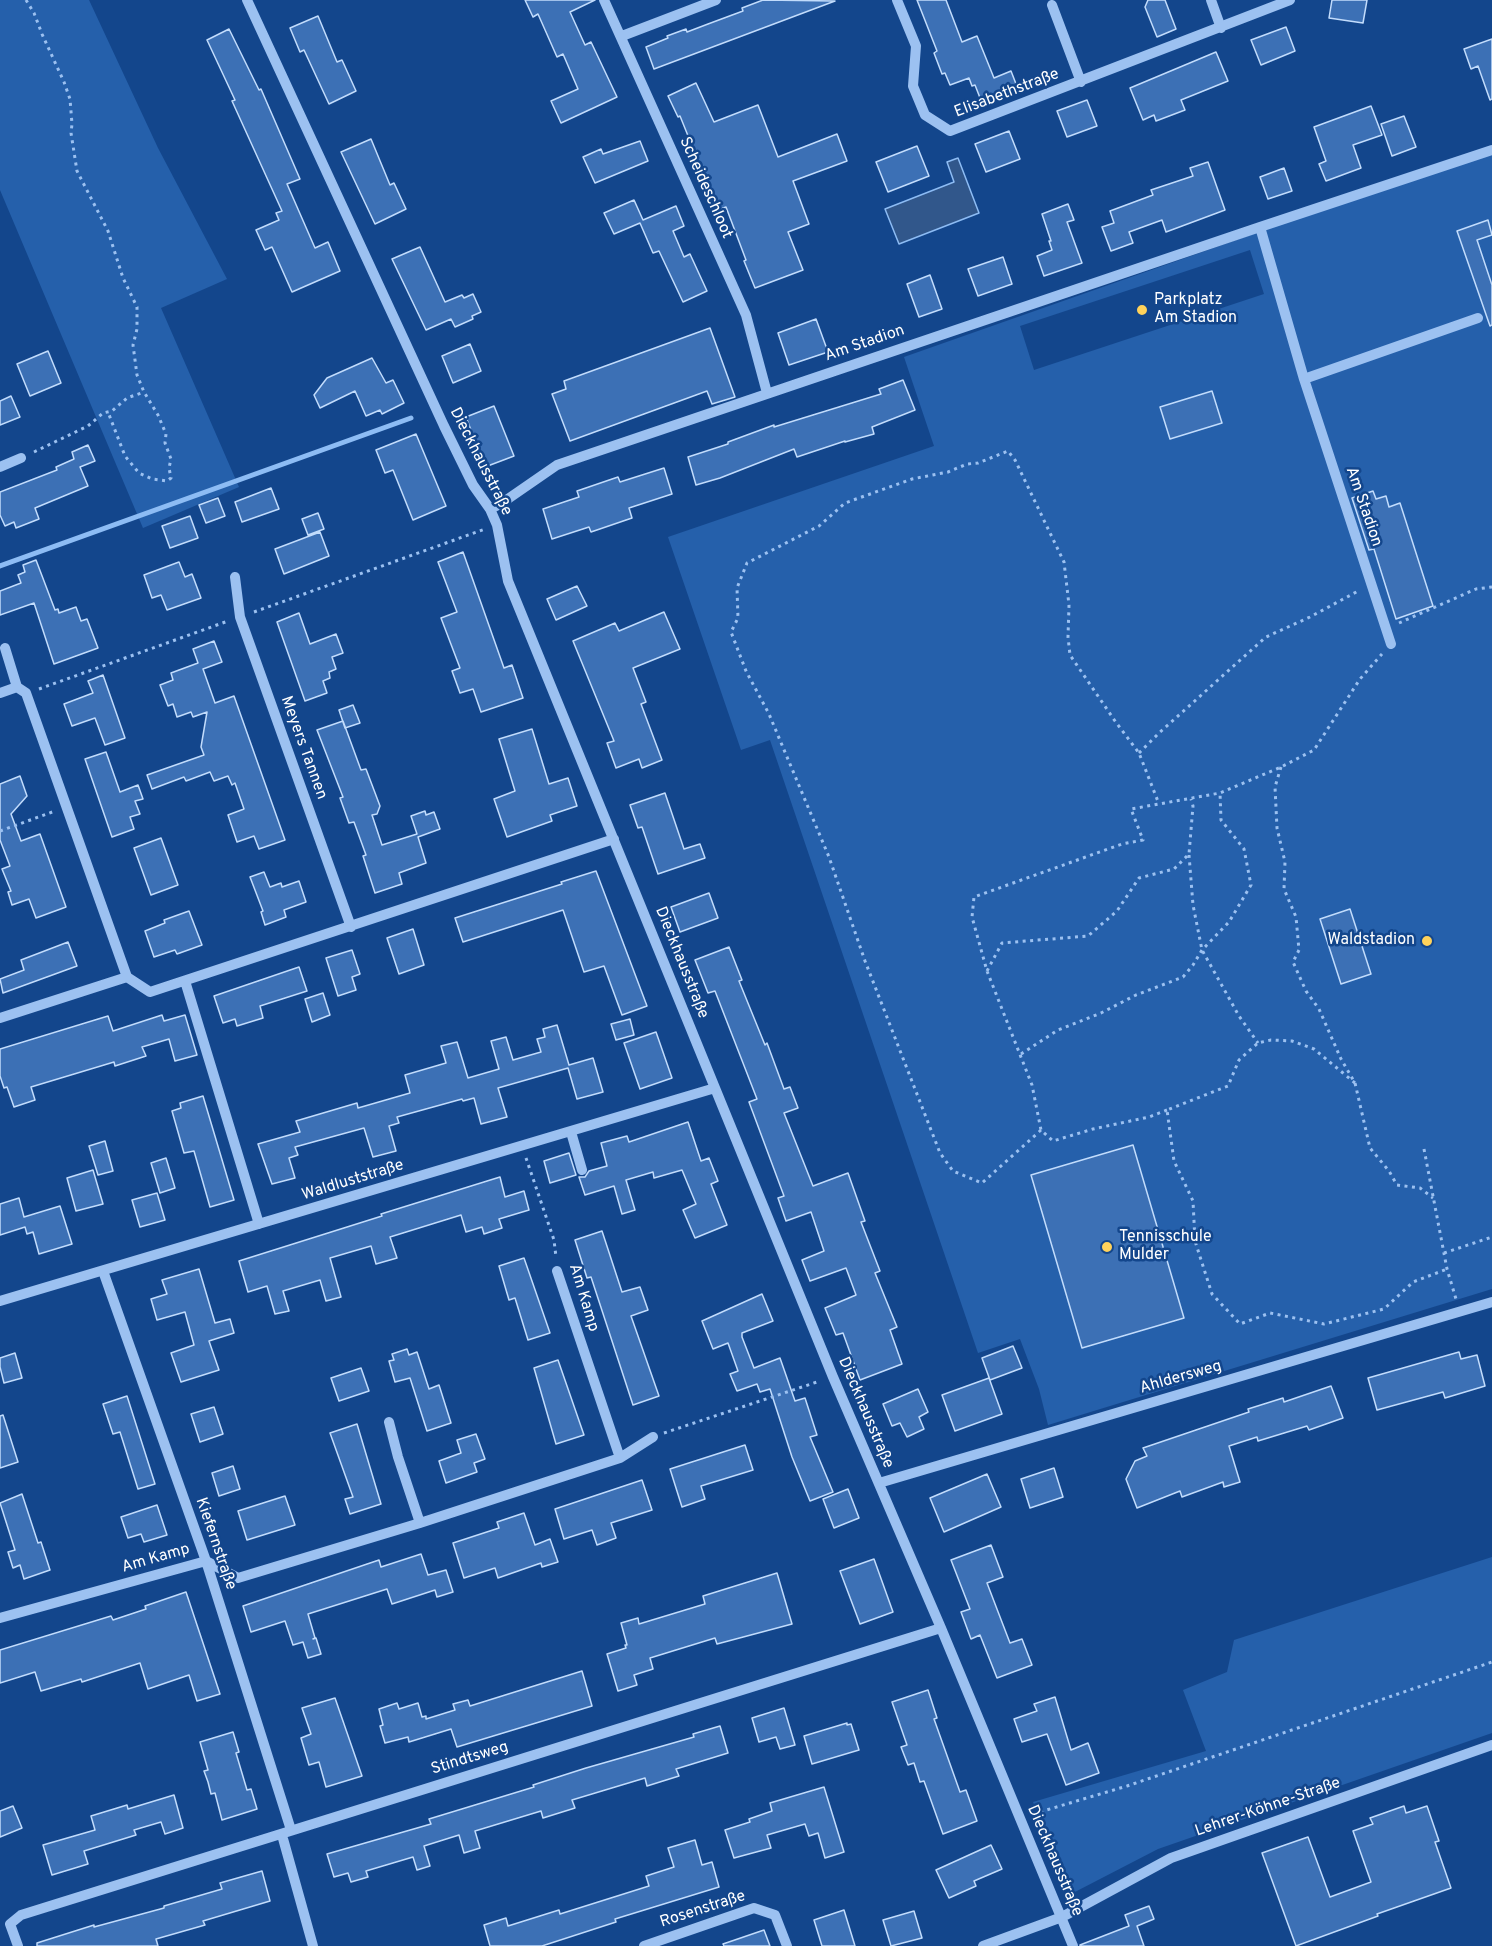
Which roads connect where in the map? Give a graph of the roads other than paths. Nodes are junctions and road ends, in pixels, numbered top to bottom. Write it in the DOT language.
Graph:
graph roads {
  1 [pos="247,0"];
  2 [pos="604,0"];
  3 [pos="716,0"];
  4 [pos="897,0"];
  5 [pos="1211,0"];
  6 [pos="1290,0"];
  7 [pos="1052,5"];
  8 [pos="1221,28"];
  9 [pos="622,36"];
  10 [pos="1081,82"];
  11 [pos="1492,150"];
  12 [pos="1260,227"];
  13 [pos="1478,318"];
  14 [pos="1304,379"];
  15 [pos="767,393"];
  16 [pos="21,458"];
  17 [pos="0,467"];
  18 [pos="490,509"];
  19 [pos="236,577"];
  20 [pos="1391,644"];
  21 [pos="5,648"];
  22 [pos="22,690"];
  23 [pos="0,693"];
  24 [pos="614,839"];
  25 [pos="351,927"];
  26 [pos="127,977"];
  27 [pos="185,981"];
  28 [pos="0,1018"];
  29 [pos="715,1088"];
  30 [pos="571,1132"];
  31 [pos="582,1170"];
  32 [pos="259,1224"];
  33 [pos="103,1271"];
  34 [pos="556,1271"];
  35 [pos="0,1301"];
  36 [pos="1492,1302"];
  37 [pos="388,1422"];
  38 [pos="653,1437"];
  39 [pos="620,1458"];
  40 [pos="879,1483"];
  41 [pos="420,1523"];
  42 [pos="206,1561"];
  43 [pos="0,1618"];
  44 [pos="941,1628"];
  45 [pos="1492,1745"];
  46 [pos="287,1833"];
  47 [pos="1062,1917"];
  48 [pos="18,1946"];
  49 [pos="313,1946"];
  50 [pos="644,1946"];
  51 [pos="787,1946"];
  52 [pos="983,1946"];
  53 [pos="1073,1946"];
  1 -- 18 [label="street, Dieckhausstraße"];
  2 -- 9 [label="street, Scheideschloot"];
  3 -- 9 [label="street"];
  4 -- 10 [label="street, Elisabethstraße"];
  5 -- 8 [label="street"];
  6 -- 8 [label="street, Elisabethstraße"];
  7 -- 10 [label="street, Elisabethstraße"];
  8 -- 10 [label="street, Elisabethstraße"];
  9 -- 15 [label="street, Scheideschloot"];
  11 -- 12 [label="street, Am Stadion"];
  12 -- 14 [label="street, Am Stadion"];
  12 -- 15 [label="street, Am Stadion"];
  13 -- 14 [label="street"];
  14 -- 20 [label="street, Am Stadion"];
  15 -- 18 [label="street, Am Stadion"];
  16 -- 17 [label="street"];
  18 -- 24 [label="street, Dieckhausstraße"];
  19 -- 25 [label="street, Meyers Tannen"];
  21 -- 22 [label="street"];
  22 -- 23 [label="street"];
  22 -- 26 [label="street"];
  24 -- 25 [label="street"];
  24 -- 29 [label="street, Dieckhausstraße"];
  25 -- 27 [label="street"];
  26 -- 27 [label="street"];
  26 -- 28 [label="street"];
  27 -- 32 [label="street"];
  29 -- 30 [label="street, Waldluststraße"];
  29 -- 40 [label="street, Dieckhausstraße"];
  30 -- 31 [label="street"];
  30 -- 32 [label="street, Waldluststraße"];
  32 -- 33 [label="street, Waldluststraße"];
  33 -- 35 [label="street, Waldluststraße"];
  33 -- 42 [label="street, Kiefernstraße"];
  34 -- 39 [label="street, Am Kamp"];
  36 -- 40 [label="street, Ahldersweg"];
  37 -- 41 [label="street"];
  38 -- 39 [label="street, Am Kamp"];
  39 -- 41 [label="street, Am Kamp"];
  40 -- 44 [label="street, Dieckhausstraße"];
  41 -- 42 [label="street, Am Kamp"];
  42 -- 43 [label="street, Am Kamp"];
  42 -- 46 [label="street, Kiefernstraße"];
  44 -- 46 [label="street, Stindtsweg"];
  44 -- 47 [label="street, Dieckhausstraße"];
  45 -- 47 [label="street, Lehrer-Köhne-Straße"];
  46 -- 48 [label="street, Stindtsweg"];
  46 -- 49 [label="street"];
  47 -- 52 [label="street"];
  47 -- 53 [label="street, Dieckhausstraße"];
  50 -- 51 [label="street, Rosenstraße"];
}
